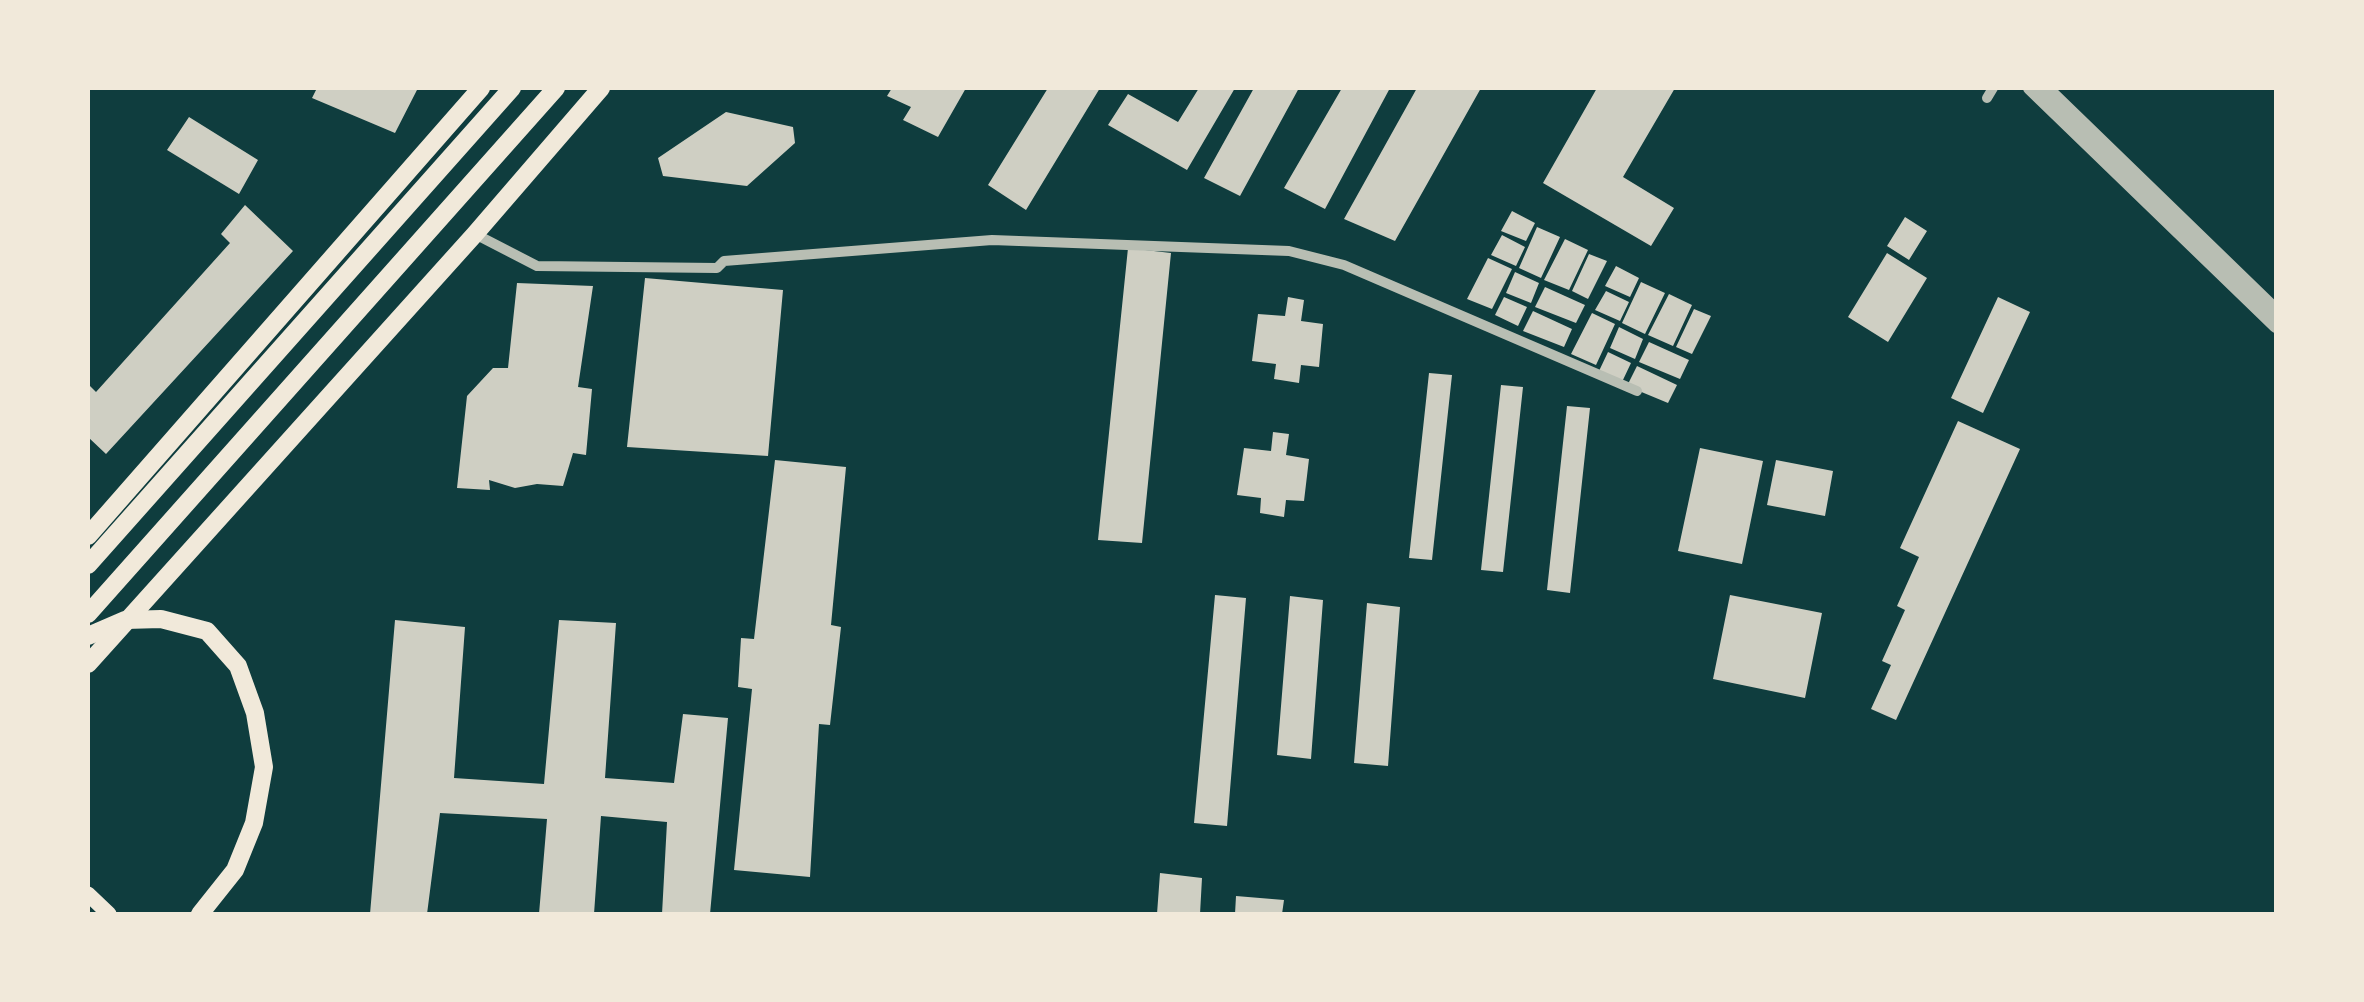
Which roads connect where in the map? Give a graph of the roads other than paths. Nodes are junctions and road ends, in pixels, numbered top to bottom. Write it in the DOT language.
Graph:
graph roads {
  1 [pos="481,88"];
  2 [pos="512,88"];
  3 [pos="556,88"];
  4 [pos="601,88"];
  5 [pos="2030,88"];
  6 [pos="2046,88"];
  7 [pos="475,234"];
  8 [pos="2276,311"];
  9 [pos="2276,326"];
  10 [pos="1636,391"];
  11 [pos="94,521"];
  12 [pos="88,536"];
  13 [pos="88,565"];
  14 [pos="88,614"];
  15 [pos="88,636"];
  16 [pos="88,664"];
  17 [pos="88,894"];
  18 [pos="109,914"];
  19 [pos="200,914"];
  1 -- 11 [label="main road"];
  2 -- 13 [label="main road"];
  3 -- 14 [label="main road"];
  4 -- 7 [label="main road"];
  5 -- 9 [label="street"];
  6 -- 8 [label="street"];
  7 -- 10 [label="street"];
  7 -- 16 [label="main road"];
  11 -- 12 [label="main road"];
  15 -- 19 [label="main road"];
  17 -- 18 [label="main road"];
}
